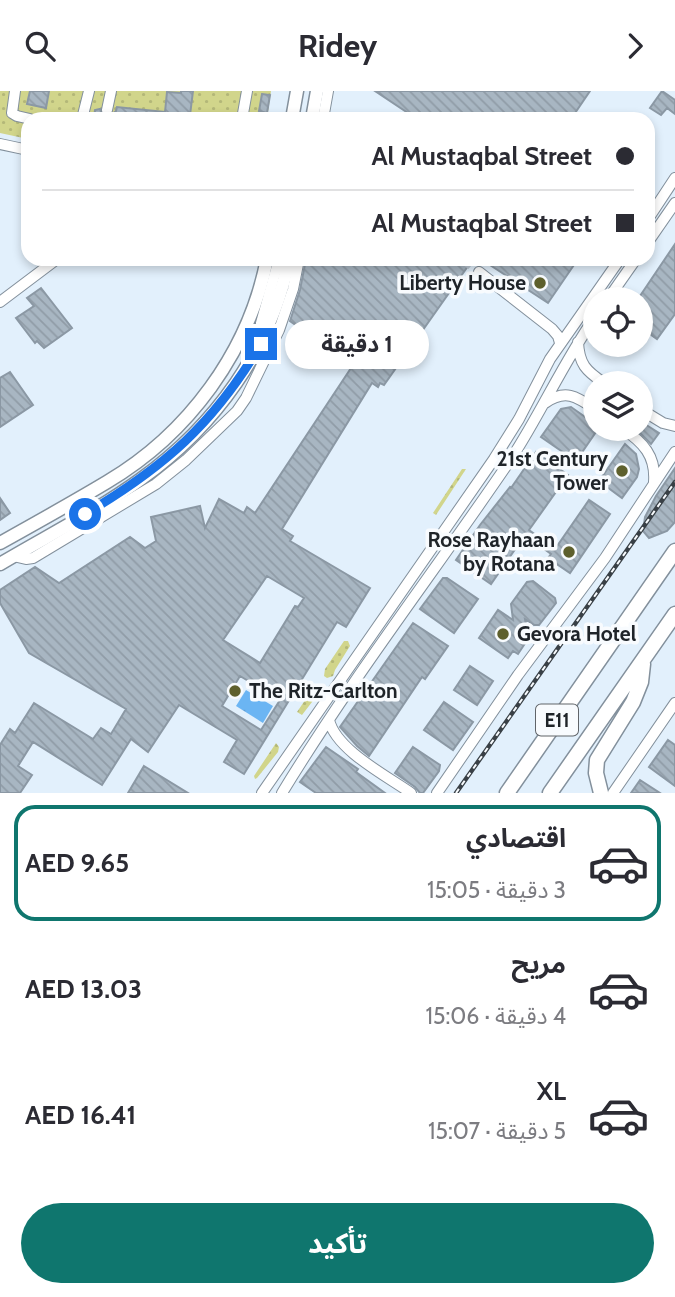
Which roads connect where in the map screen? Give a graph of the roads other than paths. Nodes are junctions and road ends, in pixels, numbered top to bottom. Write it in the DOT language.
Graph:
graph roads {
  1 [pos="15,91"];
  2 [pos="89,91"];
  3 [pos="247,91"];
  4 [pos="297,91"];
  5 [pos="317,91"];
  6 [pos="328,91"];
  7 [pos="109,92"];
  8 [pos="107,110"];
  9 [pos="84,112"];
  10 [pos="243,112"];
  11 [pos="294,112"];
  12 [pos="313,112"];
  13 [pos="324,112"];
  14 [pos="21,117"];
  15 [pos="0,144"];
  16 [pos="21,148"];
  17 [pos="675,178"];
  18 [pos="675,203"];
  19 [pos="655,208"];
  20 [pos="655,232"];
  21 [pos="48,266"];
  22 [pos="264,266"];
  23 [pos="277,266"];
  24 [pos="287,266"];
  25 [pos="297,266"];
  26 [pos="615,266"];
  27 [pos="631,266"];
  28 [pos="479,272"];
  29 [pos="616,287"];
  30 [pos="0,302"];
  31 [pos="583,335"];
  32 [pos="578,342"];
  33 [pos="560,343"];
  34 [pos="261,344"];
  35 [pos="588,371"];
  36 [pos="583,402"];
  37 [pos="542,405"];
  38 [pos="653,417"];
  39 [pos="204,424"];
  40 [pos="675,426"];
  41 [pos="204,441"];
  42 [pos="640,441"];
  43 [pos="675,452"];
  44 [pos="654,483"];
  45 [pos="40,520"];
  46 [pos="0,543"];
  47 [pos="675,551"];
  48 [pos="0,552"];
  49 [pos="13,556"];
  50 [pos="0,564"];
  51 [pos="675,614"];
  52 [pos="643,660"];
  53 [pos="675,703"];
  54 [pos="329,720"];
  55 [pos="313,742"];
  56 [pos="341,743"];
  57 [pos="266,790"];
  58 [pos="282,793"];
  59 [pos="411,793"];
  60 [pos="438,793"];
  61 [pos="507,793"];
  62 [pos="550,793"];
  63 [pos="601,793"];
  64 [pos="613,793"];
  1 -- 14 [label="street"];
  2 -- 9 [label="street"];
  3 -- 10 [label="street"];
  4 -- 11 [label="main road"];
  5 -- 12 [label="main road"];
  6 -- 13 [label="street"];
  7 -- 8 [label="street"];
  15 -- 16 [label="street"];
  17 -- 19 [label="street"];
  18 -- 20 [label="street"];
  21 -- 30 [label="street"];
  22 -- 45 [label="main road"];
  23 -- 34 [label="street"];
  24 -- 34 [label="main road"];
  25 -- 41 [label="street"];
  26 -- 33 [label="street"];
  27 -- 29 [label="street"];
  28 -- 33 [label="street"];
  31 -- 32 [label="street"];
  32 -- 35 [label="street"];
  32 -- 37 [label="street"];
  33 -- 57 [label="street"];
  34 -- 39 [label="main road"];
  36 -- 37 [label="street"];
  37 -- 54 [label="street"];
  38 -- 40 [label="street"];
  39 -- 41 [label="main road"];
  39 -- 49 [label="main road"];
  41 -- 49 [label="street"];
  42 -- 44 [label="street"];
  43 -- 44 [label="street"];
  44 -- 60 [label="street"];
  45 -- 46 [label="main road"];
  45 -- 48 [label="main road"];
  47 -- 61 [label="highway, E11"];
  49 -- 50 [label="main road"];
  51 -- 52 [label="highway, E11"];
  52 -- 62 [label="highway, E11"];
  52 -- 63 [label="highway"];
  53 -- 64 [label="street"];
  54 -- 55 [label="street"];
  54 -- 56 [label="street"];
  55 -- 56 [label="street"];
  55 -- 58 [label="street"];
  56 -- 59 [label="street"];
}
